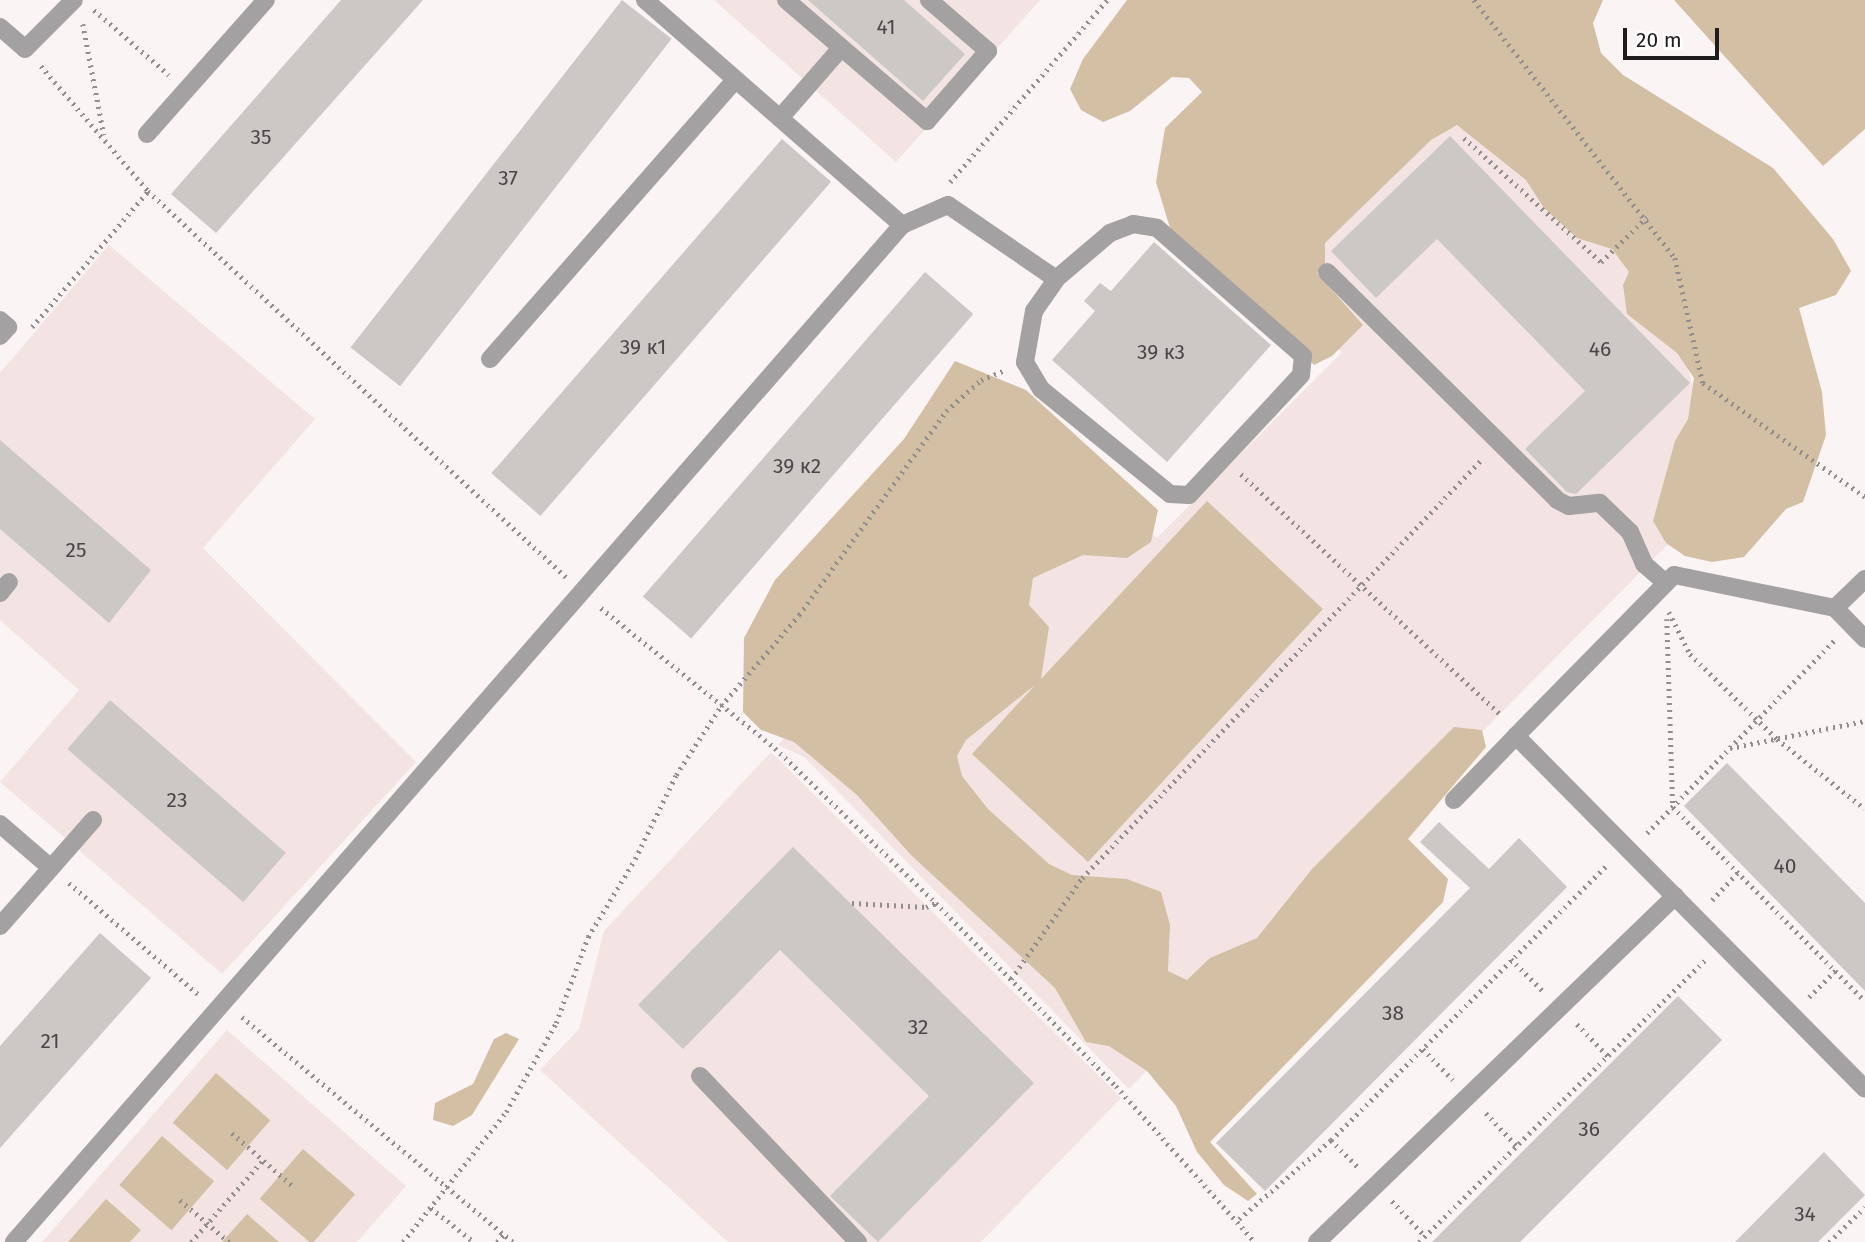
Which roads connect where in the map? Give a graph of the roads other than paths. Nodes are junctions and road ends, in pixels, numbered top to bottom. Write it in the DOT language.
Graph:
graph roads {
  1 [pos="266,0"];
  2 [pos="645,0"];
  3 [pos="786,0"];
  4 [pos="929,0"];
  5 [pos="77,7"];
  6 [pos="0,27"];
  7 [pos="841,48"];
  8 [pos="734,81"];
  9 [pos="780,118"];
  10 [pos="147,134"];
  11 [pos="902,225"];
  12 [pos="1326,272"];
  13 [pos="1056,279"];
  14 [pos="0,320"];
  15 [pos="0,336"];
  16 [pos="490,359"];
  17 [pos="1865,579"];
  18 [pos="1666,583"];
  19 [pos="1835,608"];
  20 [pos="1865,639"];
  21 [pos="1516,736"];
  22 [pos="1454,800"];
  23 [pos="93,820"];
  24 [pos="0,824"];
  25 [pos="51,868"];
  26 [pos="1675,896"];
  27 [pos="0,926"];
  28 [pos="700,1076"];
  29 [pos="1865,1089"];
  30 [pos="14,1242"];
  31 [pos="858,1242"];
  32 [pos="1317,1242"];
  1 -- 10 [label="lane"];
  2 -- 8 [label="lane"];
  3 -- 7 [label="lane"];
  4 -- 7 [label="lane"];
  5 -- 6 [label="lane"];
  7 -- 9 [label="lane"];
  8 -- 9 [label="lane"];
  8 -- 16 [label="lane"];
  9 -- 11 [label="lane"];
  11 -- 13 [label="lane"];
  11 -- 30 [label="lane"];
  12 -- 18 [label="lane"];
  13 -- 13 [label="lane"];
  14 -- 15 [label="lane"];
  17 -- 19 [label="lane"];
  18 -- 19 [label="lane"];
  18 -- 21 [label="lane"];
  19 -- 20 [label="lane"];
  21 -- 22 [label="lane"];
  21 -- 26 [label="lane"];
  23 -- 25 [label="lane"];
  24 -- 25 [label="lane"];
  25 -- 27 [label="lane"];
  26 -- 29 [label="lane"];
  26 -- 32 [label="lane"];
  28 -- 31 [label="lane"];
}
